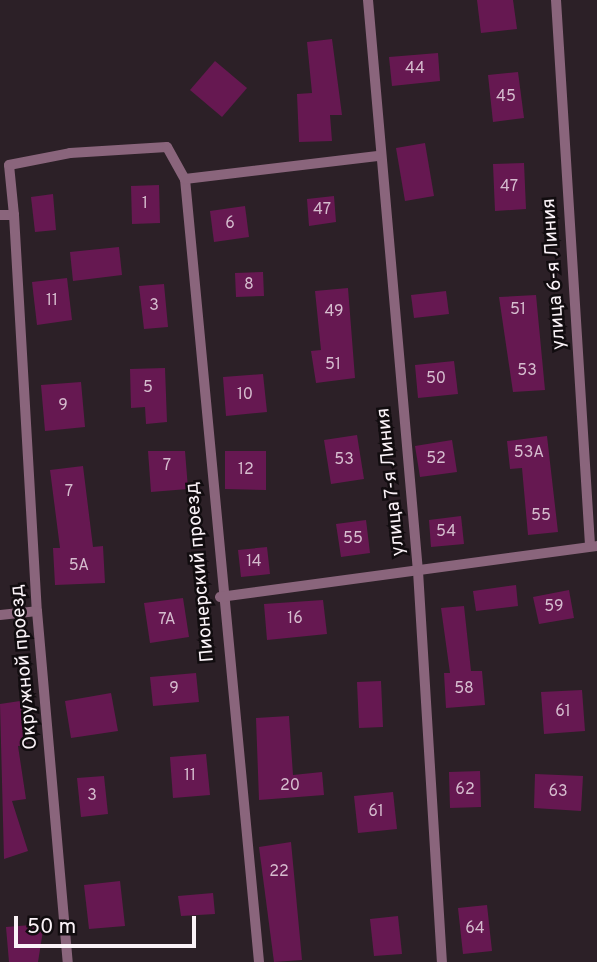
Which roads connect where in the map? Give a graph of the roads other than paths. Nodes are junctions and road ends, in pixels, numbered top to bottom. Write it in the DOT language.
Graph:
graph roads {
  1 [pos="368,0"];
  2 [pos="555,0"];
  3 [pos="378,156"];
  4 [pos="185,179"];
  5 [pos="0,215"];
  6 [pos="14,215"];
  7 [pos="593,546"];
  8 [pos="418,571"];
  9 [pos="220,597"];
  10 [pos="37,611"];
  11 [pos="0,615"];
  12 [pos="68,962"];
  13 [pos="259,962"];
  14 [pos="442,962"];
  1 -- 3 [label="lane, улица 7-я Линия"];
  2 -- 7 [label="lane, улица 6-я Линия"];
  3 -- 4 [label="lane"];
  3 -- 8 [label="lane, улица 7-я Линия"];
  4 -- 6 [label="lane, Окружной проезд"];
  4 -- 9 [label="lane, Пионерский проезд"];
  5 -- 6 [label="lane"];
  6 -- 10 [label="lane, Окружной проезд"];
  7 -- 8 [label="lane"];
  8 -- 9 [label="lane"];
  8 -- 14 [label="lane, улица 7-я Линия"];
  9 -- 13 [label="lane, Пионерский проезд"];
  10 -- 11 [label="lane"];
  10 -- 12 [label="lane, Окружной проезд"];
}
